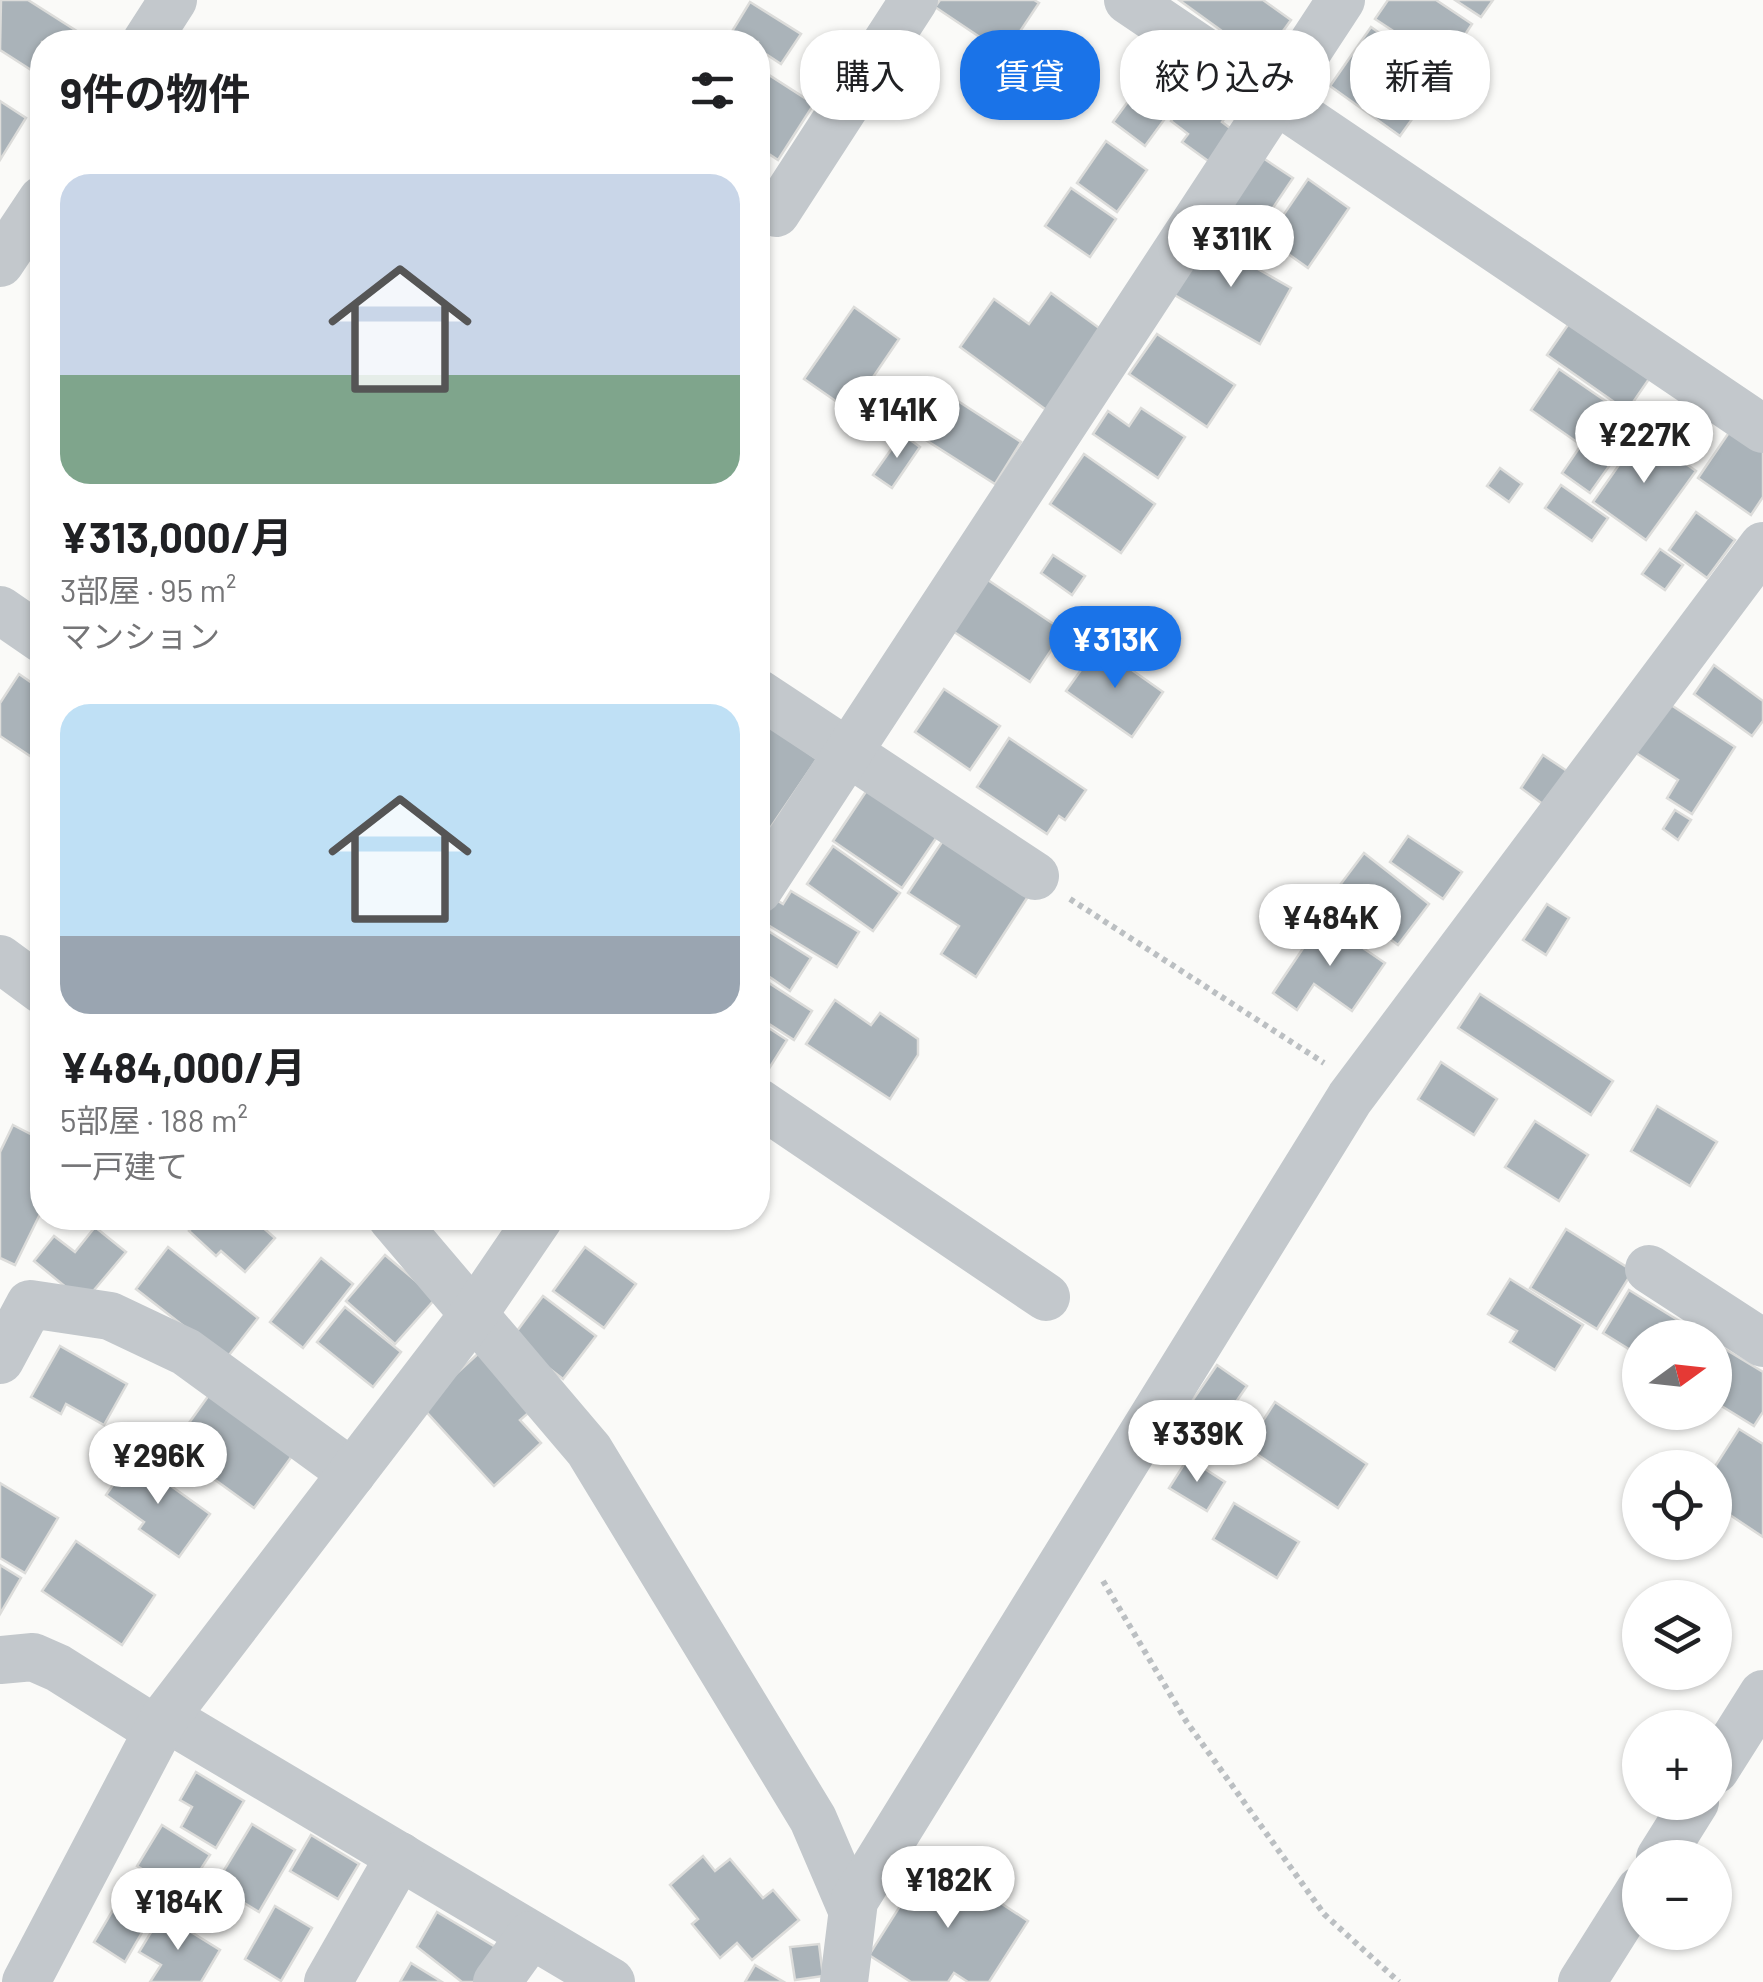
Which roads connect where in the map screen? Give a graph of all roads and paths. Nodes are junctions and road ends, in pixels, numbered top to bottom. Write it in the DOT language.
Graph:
graph roads {
  1 [pos="174,0"];
  2 [pos="914,0"];
  3 [pos="1128,0"];
  4 [pos="1341,0"];
  5 [pos="154,30"];
  6 [pos="1173,30"];
  7 [pos="1321,30"];
  8 [pos="1260,120"];
  9 [pos="1309,120"];
  10 [pos="776,213"];
  11 [pos="1763,430"];
  12 [pos="1763,546"];
  13 [pos="0,610"];
  14 [pos="30,630"];
  15 [pos="770,701"];
  16 [pos="847,753"];
  17 [pos="770,872"];
  18 [pos="1035,876"];
  19 [pos="0,960"];
  20 [pos="30,981"];
  21 [pos="1360,1086"];
  22 [pos="770,1110"];
  23 [pos="402,1230"];
  24 [pos="531,1230"];
  25 [pos="1650,1269"];
  26 [pos="1046,1297"];
  27 [pos="473,1315"];
  28 [pos="1763,1343"];
  29 [pos="0,1360"];
  30 [pos="352,1474"];
  31 [pos="1084,1528"];
  32 [pos="0,1660"];
  33 [pos="1763,1694"];
  34 [pos="161,1724"];
  35 [pos="1732,1743"];
  36 [pos="400,1856"];
  37 [pos="852,1910"];
  38 [pos="1622,1919"];
  39 [pos="531,1934"];
  40 [pos="26,1982"];
  41 [pos="328,1982"];
  42 [pos="498,1982"];
  43 [pos="611,1982"];
  44 [pos="844,1982"];
  45 [pos="1399,1982"];
  46 [pos="1582,1982"];
  1 -- 5 [label="street"];
  2 -- 10 [label="street"];
  3 -- 6 [label="street"];
  4 -- 7 [label="street"];
  8 -- 16 [label="street"];
  9 -- 11 [label="street"];
  12 -- 21 [label="street"];
  13 -- 14 [label="street"];
  15 -- 16 [label="street"];
  16 -- 17 [label="street"];
  16 -- 18 [label="street"];
  18 -- 21 [label="path"];
  19 -- 20 [label="street"];
  21 -- 31 [label="street"];
  22 -- 26 [label="street"];
  23 -- 27 [label="street"];
  24 -- 27 [label="street"];
  25 -- 28 [label="street"];
  27 -- 30 [label="street"];
  27 -- 37 [label="street"];
  29 -- 30 [label="street"];
  30 -- 34 [label="street"];
  31 -- 37 [label="street"];
  31 -- 45 [label="path"];
  32 -- 34 [label="street"];
  33 -- 35 [label="street"];
  34 -- 36 [label="street"];
  34 -- 40 [label="street"];
  36 -- 39 [label="street"];
  36 -- 41 [label="street"];
  37 -- 44 [label="street"];
  38 -- 46 [label="street"];
  39 -- 42 [label="street"];
  39 -- 43 [label="street"];
}
